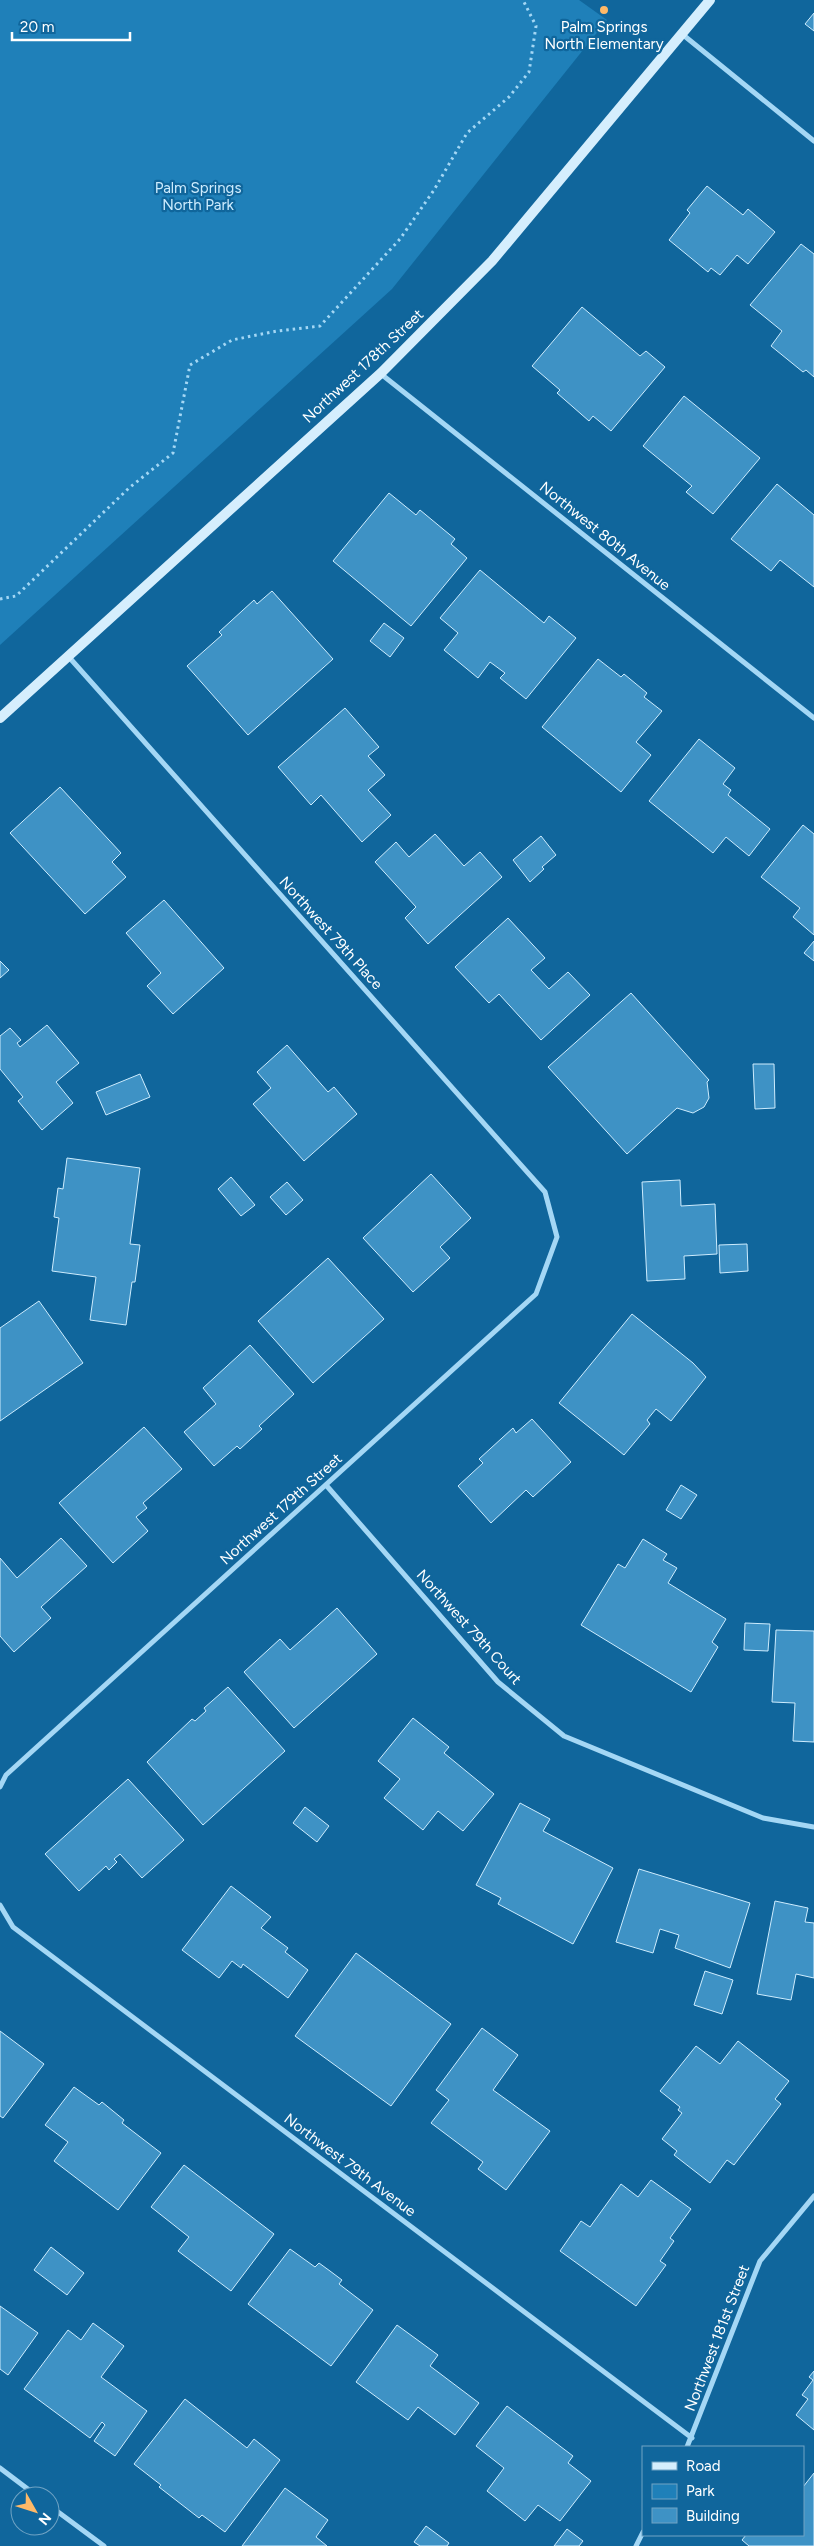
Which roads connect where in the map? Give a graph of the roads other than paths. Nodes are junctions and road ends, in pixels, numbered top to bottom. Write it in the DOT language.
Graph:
graph roads {
  1 [pos="710,0"];
  2 [pos="682,34"];
  3 [pos="814,141"];
  4 [pos="381,373"];
  5 [pos="68,656"];
  6 [pos="0,718"];
  7 [pos="814,718"];
  8 [pos="557,1237"];
  9 [pos="326,1485"];
  10 [pos="0,1787"];
  11 [pos="814,1827"];
  12 [pos="0,1905"];
  13 [pos="814,2196"];
  14 [pos="692,2438"];
  15 [pos="688,2446"];
  16 [pos="0,2468"];
  17 [pos="24,2486"];
  18 [pos="60,2513"];
  19 [pos="642,2534"];
  20 [pos="104,2546"];
  21 [pos="636,2546"];
  1 -- 2 [label="street, Northwest 178th Street"];
  2 -- 3 [label="street"];
  2 -- 4 [label="street, Northwest 178th Street"];
  4 -- 5 [label="street, Northwest 178th Street"];
  4 -- 7 [label="street, Northwest 80th Avenue"];
  5 -- 6 [label="street, Northwest 178th Street"];
  5 -- 8 [label="street, Northwest 79th Place"];
  8 -- 9 [label="street, Northwest 179th Street"];
  9 -- 10 [label="street, Northwest 179th Street"];
  9 -- 11 [label="street, Northwest 79th Court"];
  12 -- 14 [label="street, Northwest 79th Avenue"];
  13 -- 14 [label="street, Northwest 181st Street"];
  14 -- 15 [label="street, Northwest 181st Street"];
  16 -- 17 [label="street"];
  18 -- 20 [label="street"];
  19 -- 21 [label="street"];
}
